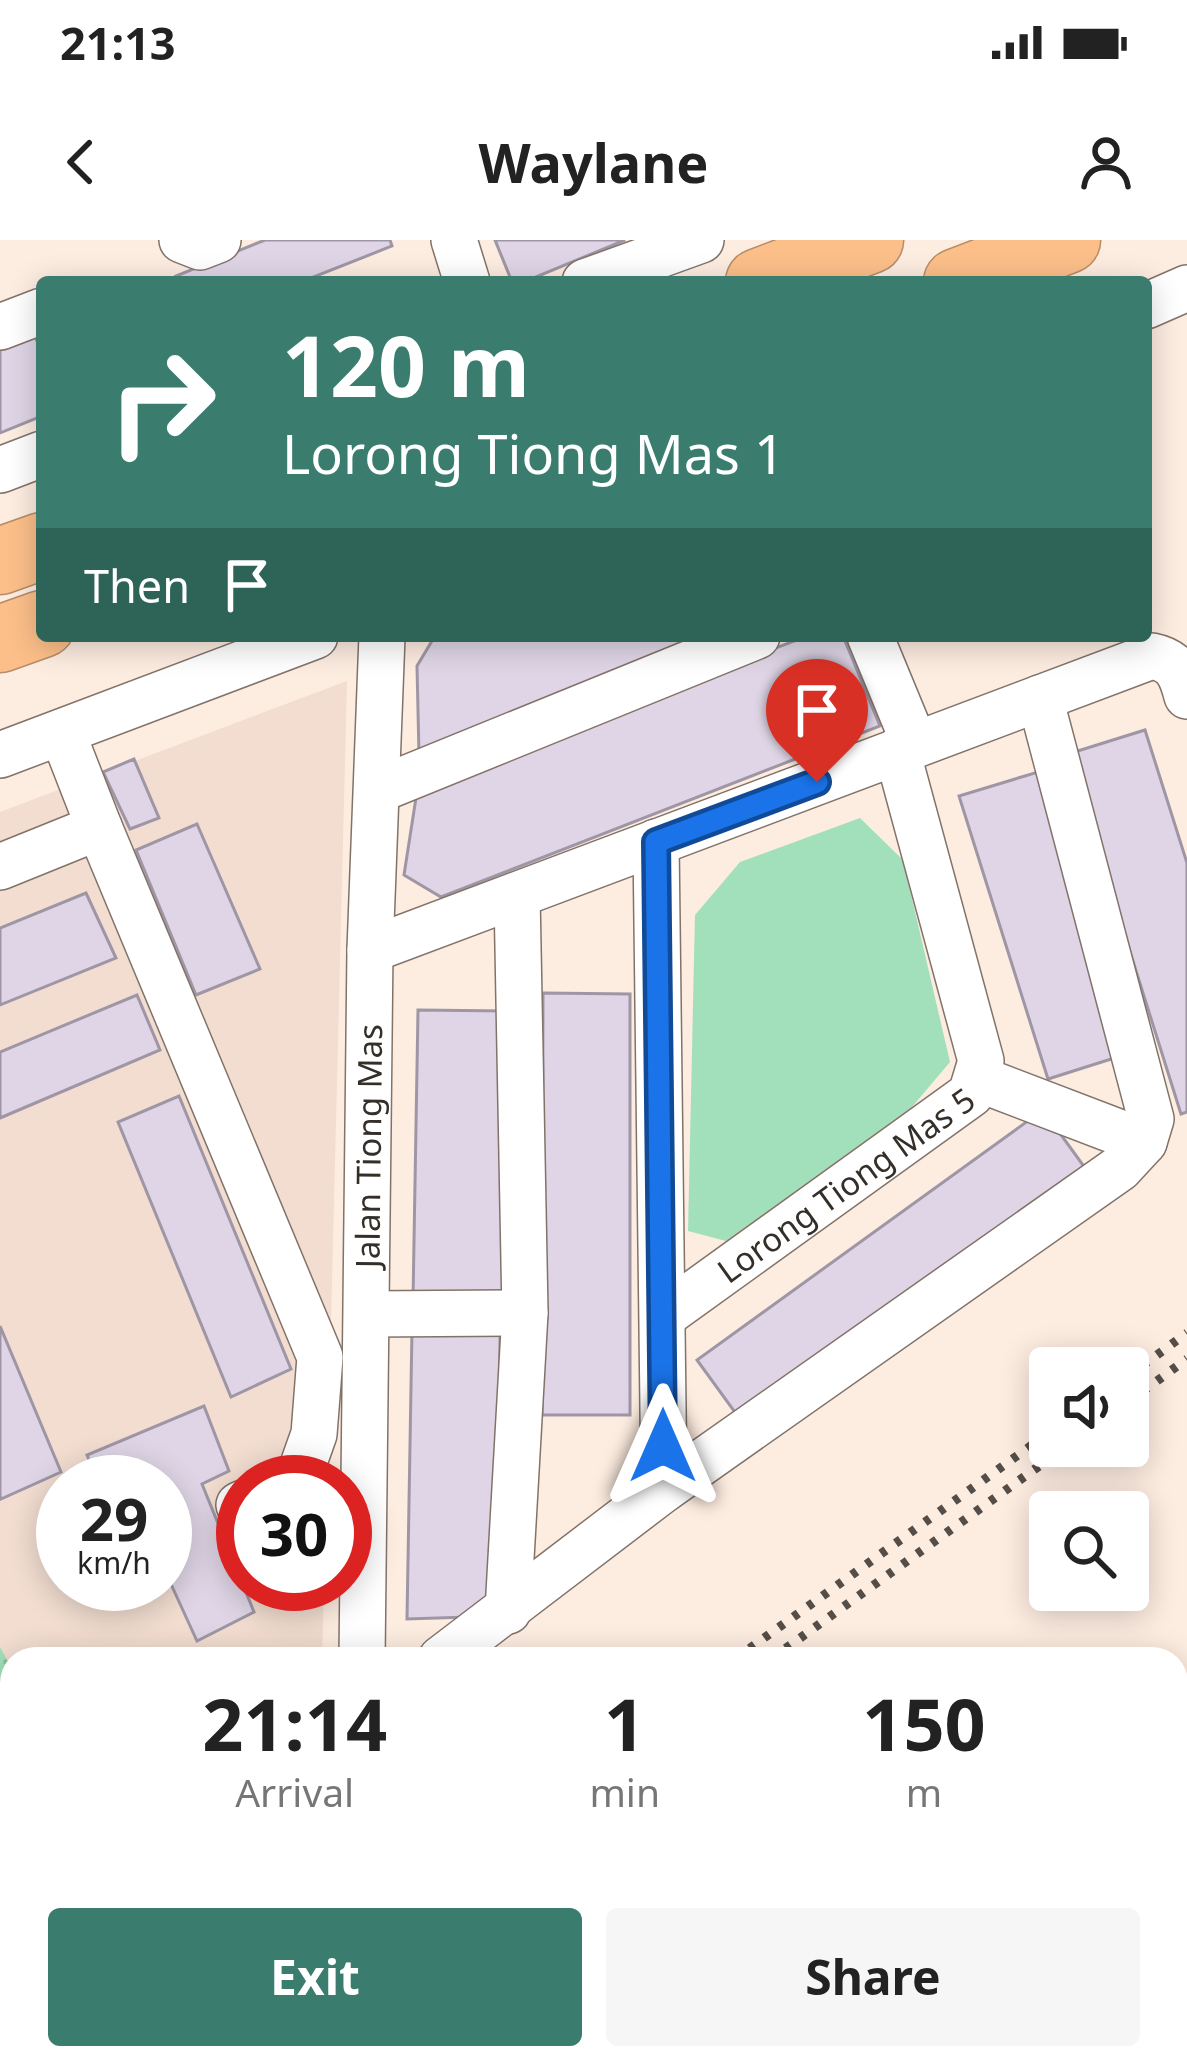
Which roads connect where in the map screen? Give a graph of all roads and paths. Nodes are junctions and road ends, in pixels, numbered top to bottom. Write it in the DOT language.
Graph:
graph roads {
  1 [pos="182,240"];
  2 [pos="218,240"];
  3 [pos="454,240"];
  4 [pos="701,240"];
  5 [pos="870,240"];
  6 [pos="1040,260"];
  7 [pos="465,276"];
  8 [pos="602,276"];
  9 [pos="775,276"];
  10 [pos="980,276"];
  11 [pos="1187,288"];
  12 [pos="1152,303"];
  13 [pos="36,313"];
  14 [pos="0,327"];
  15 [pos="36,456"];
  16 [pos="0,470"];
  17 [pos="36,548"];
  18 [pos="0,561"];
  19 [pos="36,626"];
  20 [pos="0,639"];
  21 [pos="299,642"];
  22 [pos="382,642"];
  23 [pos="742,642"];
  24 [pos="872,642"];
  25 [pos="1178,678"];
  26 [pos="1040,698"];
  27 [pos="62,732"];
  28 [pos="906,748"];
  29 [pos="0,755"];
  30 [pos="378,790"];
  31 [pos="99,827"];
  32 [pos="656,842"];
  33 [pos="0,867"];
  34 [pos="517,895"];
  35 [pos="370,950"];
  36 [pos="979,1079"];
  37 [pos="1144,1142"];
  38 [pos="525,1313"];
  39 [pos="367,1314"];
  40 [pos="663,1316"];
  41 [pos="306,1455"];
  42 [pos="664,1490"];
  43 [pos="508,1611"];
  44 [pos="362,1647"];
  45 [pos="458,1647"];
  1 -- 2 [label="street"];
  3 -- 7 [label="street"];
  4 -- 8 [label="street"];
  5 -- 9 [label="highway"];
  6 -- 10 [label="highway"];
  11 -- 12 [label="street"];
  13 -- 14 [label="street"];
  15 -- 16 [label="street"];
  17 -- 18 [label="highway"];
  19 -- 20 [label="highway"];
  21 -- 27 [label="street"];
  22 -- 30 [label="street, Jalan Tiong Mas"];
  23 -- 30 [label="street"];
  24 -- 28 [label="street, Lorong Tiong Mas 5"];
  25 -- 26 [label="street"];
  26 -- 28 [label="street"];
  26 -- 37 [label="street"];
  27 -- 29 [label="street"];
  27 -- 31 [label="street"];
  28 -- 32 [label="street"];
  28 -- 36 [label="street, Lorong Tiong Mas 5"];
  30 -- 35 [label="street, Jalan Tiong Mas"];
  31 -- 33 [label="street"];
  31 -- 41 [label="street"];
  32 -- 34 [label="street"];
  32 -- 40 [label="street"];
  34 -- 35 [label="street"];
  34 -- 38 [label="street"];
  35 -- 39 [label="street, Jalan Tiong Mas"];
  36 -- 37 [label="street"];
  36 -- 40 [label="street, Lorong Tiong Mas 5"];
  37 -- 42 [label="street"];
  38 -- 39 [label="street"];
  38 -- 43 [label="street"];
  39 -- 44 [label="street, Jalan Tiong Mas"];
  40 -- 42 [label="street"];
  42 -- 43 [label="street"];
  43 -- 45 [label="street"];
}
